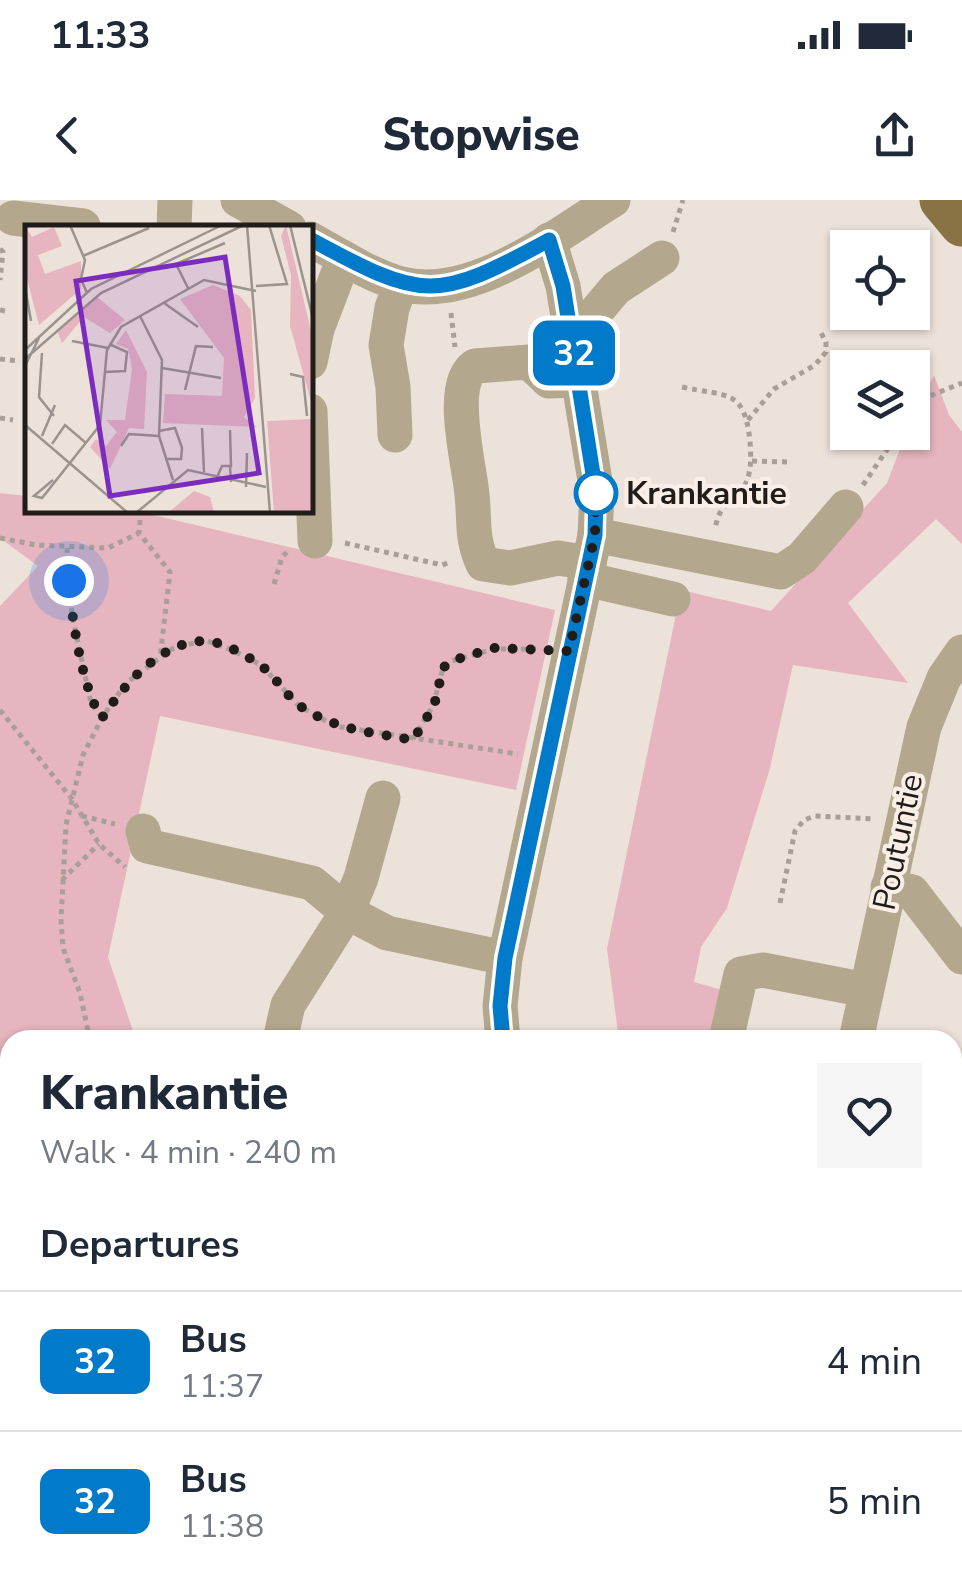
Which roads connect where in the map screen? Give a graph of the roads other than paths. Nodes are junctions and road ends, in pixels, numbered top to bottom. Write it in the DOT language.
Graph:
graph roads {
  1 [pos="86,200"];
  2 [pos="175,200"];
  3 [pos="613,200"];
  4 [pos="942,200"];
  5 [pos="962,224"];
  6 [pos="83,225"];
  7 [pos="174,225"];
  8 [pos="312,240"];
  9 [pos="549,240"];
  10 [pos="344,258"];
  11 [pos="662,258"];
  12 [pos="402,284"];
  13 [pos="570,328"];
  14 [pos="312,353"];
  15 [pos="578,380"];
  16 [pos="394,435"];
  17 [pos="312,449"];
  18 [pos="846,508"];
  19 [pos="317,544"];
  20 [pos="590,559"];
  21 [pos="672,600"];
  22 [pos="962,652"];
  23 [pos="383,798"];
  24 [pos="142,832"];
  25 [pos="888,887"];
  26 [pos="347,912"];
  27 [pos="962,957"];
  28 [pos="505,958"];
  29 [pos="866,990"];
  30 [pos="282,1030"];
  31 [pos="502,1030"];
  32 [pos="728,1030"];
  33 [pos="858,1030"];
  1 -- 6 [label="street"];
  2 -- 7 [label="street"];
  3 -- 9 [label="street"];
  4 -- 5 [label="main road"];
  8 -- 10 [label="street"];
  9 -- 12 [label="street"];
  9 -- 13 [label="street"];
  10 -- 12 [label="street"];
  10 -- 14 [label="street"];
  11 -- 13 [label="street"];
  12 -- 16 [label="street"];
  13 -- 15 [label="street"];
  15 -- 20 [label="street"];
  15 -- 20 [label="street"];
  17 -- 19 [label="street"];
  18 -- 20 [label="street"];
  20 -- 21 [label="street"];
  20 -- 28 [label="street"];
  22 -- 25 [label="street, Poutuntie"];
  23 -- 26 [label="street"];
  24 -- 26 [label="street"];
  25 -- 27 [label="street"];
  25 -- 29 [label="street, Poutuntie"];
  26 -- 28 [label="street"];
  26 -- 30 [label="street"];
  28 -- 31 [label="street"];
  29 -- 32 [label="street"];
  29 -- 33 [label="street, Poutuntie"];
}
